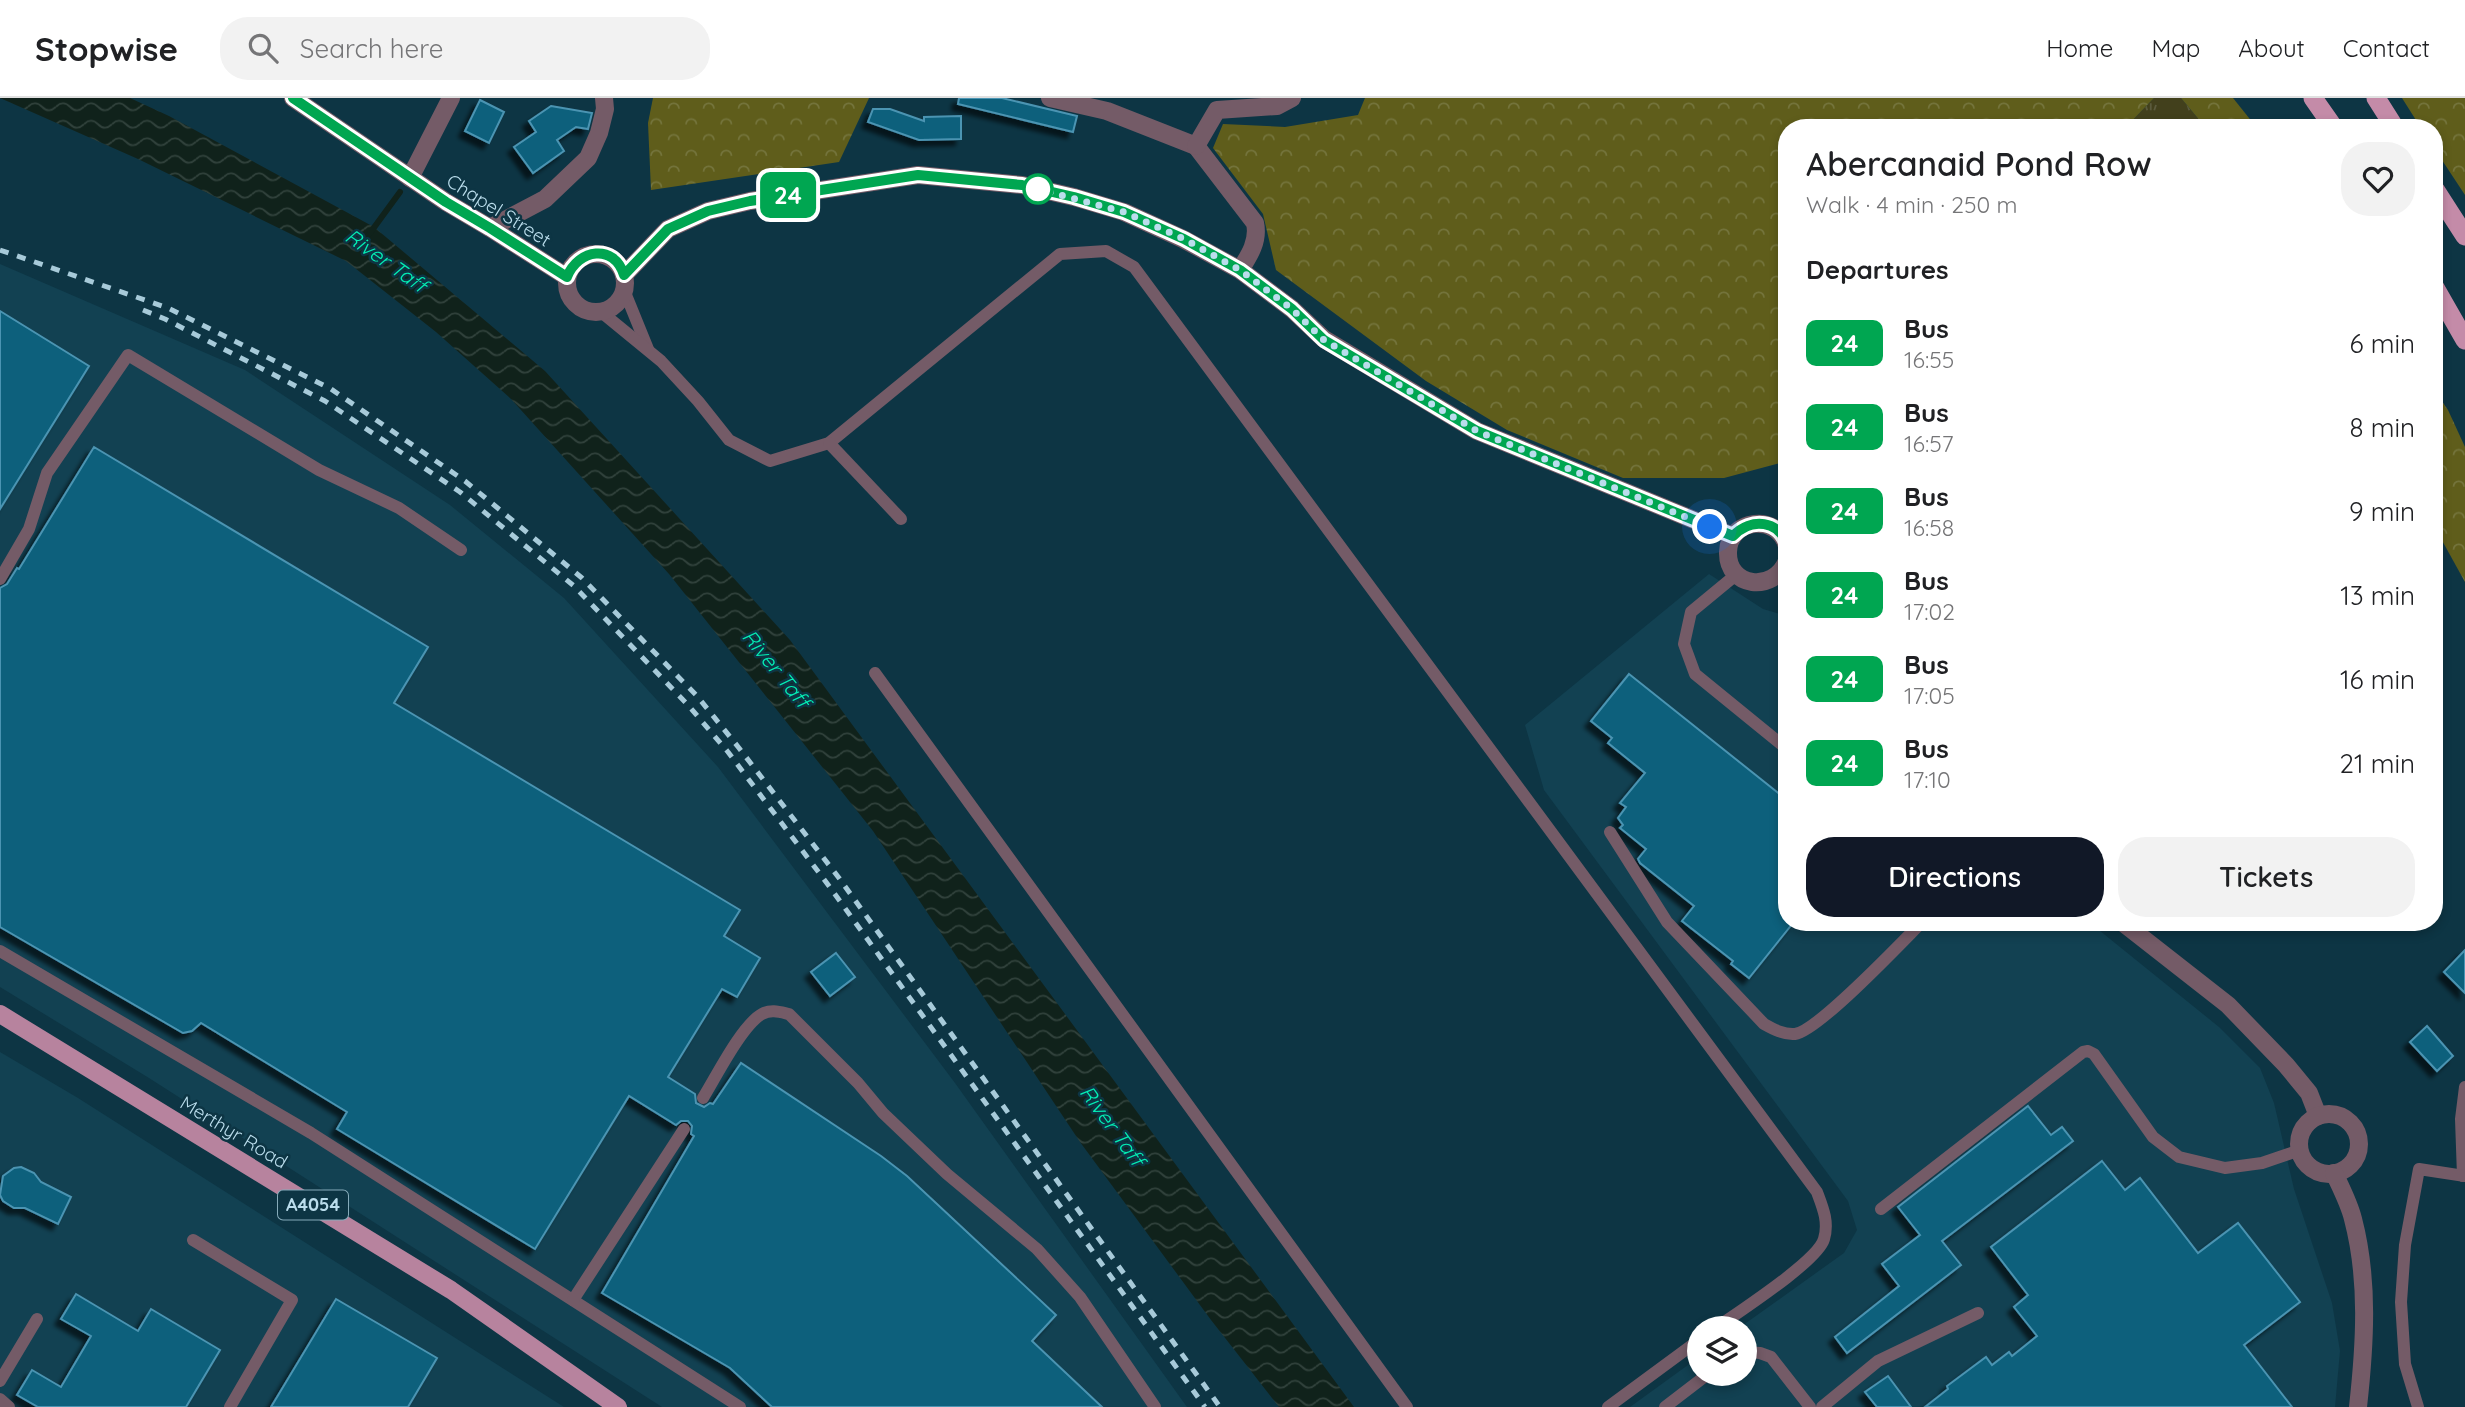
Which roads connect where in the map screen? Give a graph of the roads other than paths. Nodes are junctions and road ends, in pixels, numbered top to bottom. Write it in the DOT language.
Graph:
graph roads {
  1 [pos="293,98"];
  2 [pos="451,98"];
  3 [pos="604,98"];
  4 [pos="1050,98"];
  5 [pos="1292,98"];
  6 [pos="2313,98"];
  7 [pos="2376,98"];
  8 [pos="1214,104"];
  9 [pos="2328,119"];
  10 [pos="2389,119"];
  11 [pos="1196,146"];
  12 [pos="410,178"];
  13 [pos="2443,202"];
  14 [pos="490,228"];
  15 [pos="2465,236"];
  16 [pos="1240,270"];
  17 [pos="567,277"];
  18 [pos="624,283"];
  19 [pos="2443,302"];
  20 [pos="600,312"];
  21 [pos="2465,340"];
  22 [pos="648,349"];
  23 [pos="829,443"];
  24 [pos="901,519"];
  25 [pos="1778,530"];
  26 [pos="1733,536"];
  27 [pos="461,550"];
  28 [pos="1737,574"];
  29 [pos="1778,575"];
  30 [pos="0,579"];
  31 [pos="875,673"];
  32 [pos="1778,742"];
  33 [pos="1610,832"];
  34 [pos="1913,931"];
  35 [pos="2133,931"];
  36 [pos="0,951"];
  37 [pos="0,1014"];
  38 [pos="2465,1087"];
  39 [pos="703,1098"];
  40 [pos="2318,1116"];
  41 [pos="684,1129"];
  42 [pos="2300,1150"];
  43 [pos="2334,1174"];
  44 [pos="2464,1176"];
  45 [pos="1881,1209"];
  46 [pos="193,1240"];
  47 [pos="573,1300"];
  48 [pos="1978,1313"];
  49 [pos="1732,1316"];
  50 [pos="37,1319"];
  51 [pos="1687,1349"];
  52 [pos="1757,1353"];
  53 [pos="0,1381"];
  54 [pos="1692,1386"];
  55 [pos="0,1399"];
  56 [pos="9,1407"];
  57 [pos="230,1407"];
  58 [pos="618,1407"];
  59 [pos="740,1407"];
  60 [pos="1155,1407"];
  61 [pos="1407,1407"];
  62 [pos="1608,1407"];
  63 [pos="1665,1407"];
  64 [pos="1810,1407"];
  65 [pos="1822,1407"];
  66 [pos="2358,1407"];
  67 [pos="2418,1407"];
  1 -- 12 [label="street, Chapel Street"];
  2 -- 12 [label="street"];
  3 -- 14 [label="street"];
  4 -- 11 [label="street"];
  5 -- 8 [label="street"];
  6 -- 9 [label="highway"];
  7 -- 10 [label="highway"];
  8 -- 11 [label="street"];
  11 -- 16 [label="street"];
  12 -- 14 [label="street, Chapel Street"];
  13 -- 15 [label="highway"];
  14 -- 17 [label="street, Chapel Street"];
  16 -- 18 [label="street"];
  16 -- 26 [label="street"];
  17 -- 18 [label="street"];
  17 -- 20 [label="street"];
  18 -- 20 [label="street"];
  18 -- 22 [label="lane"];
  19 -- 21 [label="highway"];
  20 -- 22 [label="lane"];
  22 -- 23 [label="lane"];
  23 -- 24 [label="lane"];
  23 -- 49 [label="lane"];
  25 -- 26 [label="street"];
  26 -- 28 [label="street"];
  27 -- 30 [label="lane"];
  28 -- 29 [label="street"];
  28 -- 32 [label="lane"];
  31 -- 61 [label="lane"];
  33 -- 34 [label="lane"];
  35 -- 40 [label="street"];
  36 -- 47 [label="lane"];
  37 -- 58 [label="main road, Merthyr Road / A4054"];
  38 -- 44 [label="lane"];
  39 -- 60 [label="lane"];
  40 -- 42 [label="street"];
  40 -- 43 [label="street"];
  41 -- 47 [label="lane"];
  42 -- 43 [label="street"];
  42 -- 45 [label="lane"];
  43 -- 66 [label="street"];
  44 -- 67 [label="lane"];
  46 -- 57 [label="lane"];
  47 -- 59 [label="lane"];
  48 -- 65 [label="lane"];
  50 -- 53 [label="lane"];
  51 -- 62 [label="lane"];
  52 -- 64 [label="lane"];
  54 -- 63 [label="lane"];
  55 -- 56 [label="lane"];
}
